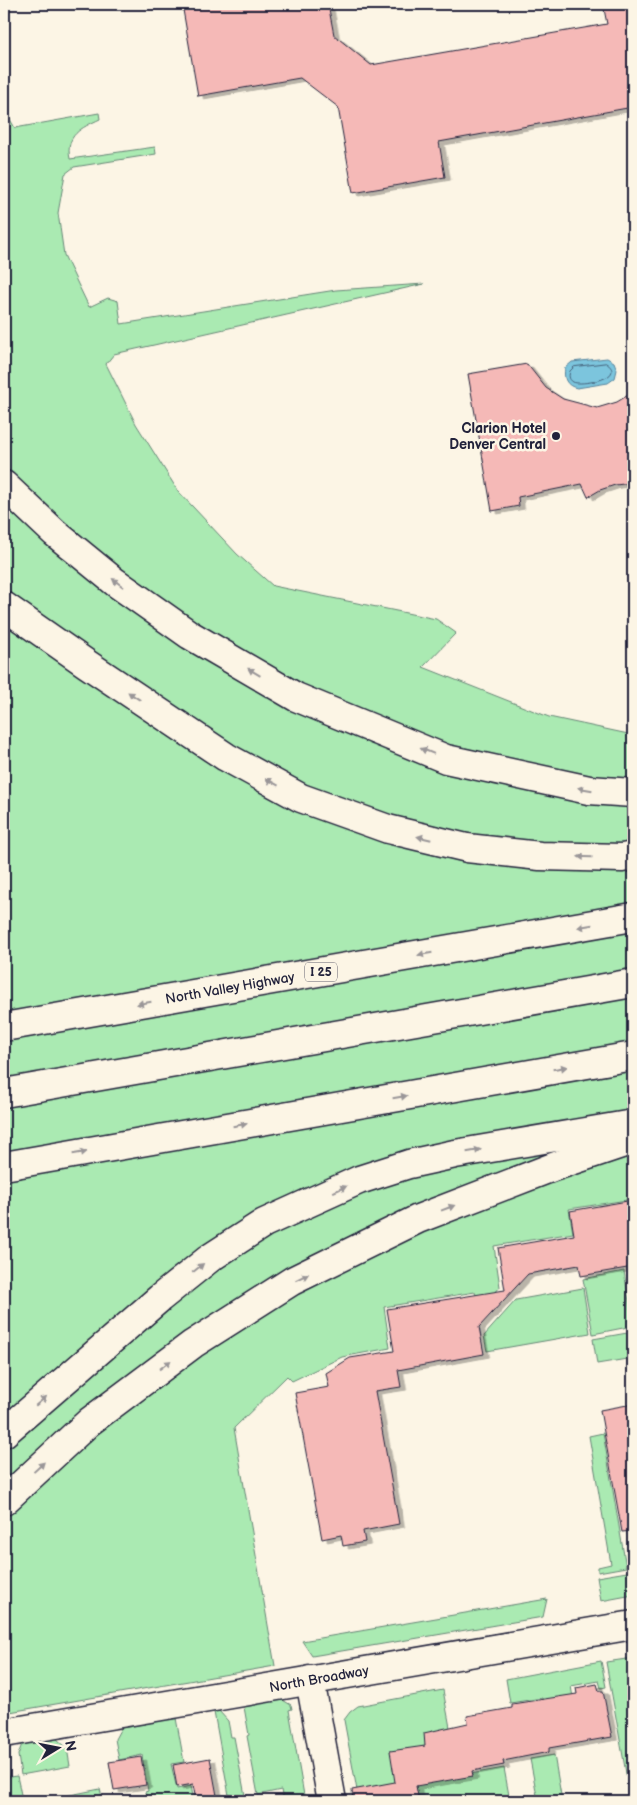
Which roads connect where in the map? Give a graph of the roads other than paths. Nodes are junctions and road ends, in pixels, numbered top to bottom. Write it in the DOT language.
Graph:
graph roads {
  1 [pos="12,493"];
  2 [pos="13,612"];
  3 [pos="633,793"];
  4 [pos="633,856"];
  5 [pos="633,917"];
  6 [pos="633,982"];
  7 [pos="6,1027"];
  8 [pos="633,1056"];
  9 [pos="12,1092"];
  10 [pos="633,1124"];
  11 [pos="633,1140"];
  12 [pos="4,1166"];
  13 [pos="4,1433"];
  14 [pos="4,1501"];
  15 [pos="633,1624"];
  16 [pos="310,1680"];
  17 [pos="4,1733"];
  18 [pos="332,1801"];
  3 -- 1 [label="main road, one-way"];
  4 -- 2 [label="main road, one-way"];
  5 -- 7 [label="main road, North Valley Highway / I 25, one-way"];
  6 -- 9 [label="main road"];
  12 -- 8 [label="main road, one-way"];
  13 -- 10 [label="main road, one-way"];
  14 -- 11 [label="main road, one-way"];
  15 -- 16 [label="main road, North Broadway"];
  16 -- 17 [label="main road, North Broadway"];
  16 -- 18 [label="main road"];
}
